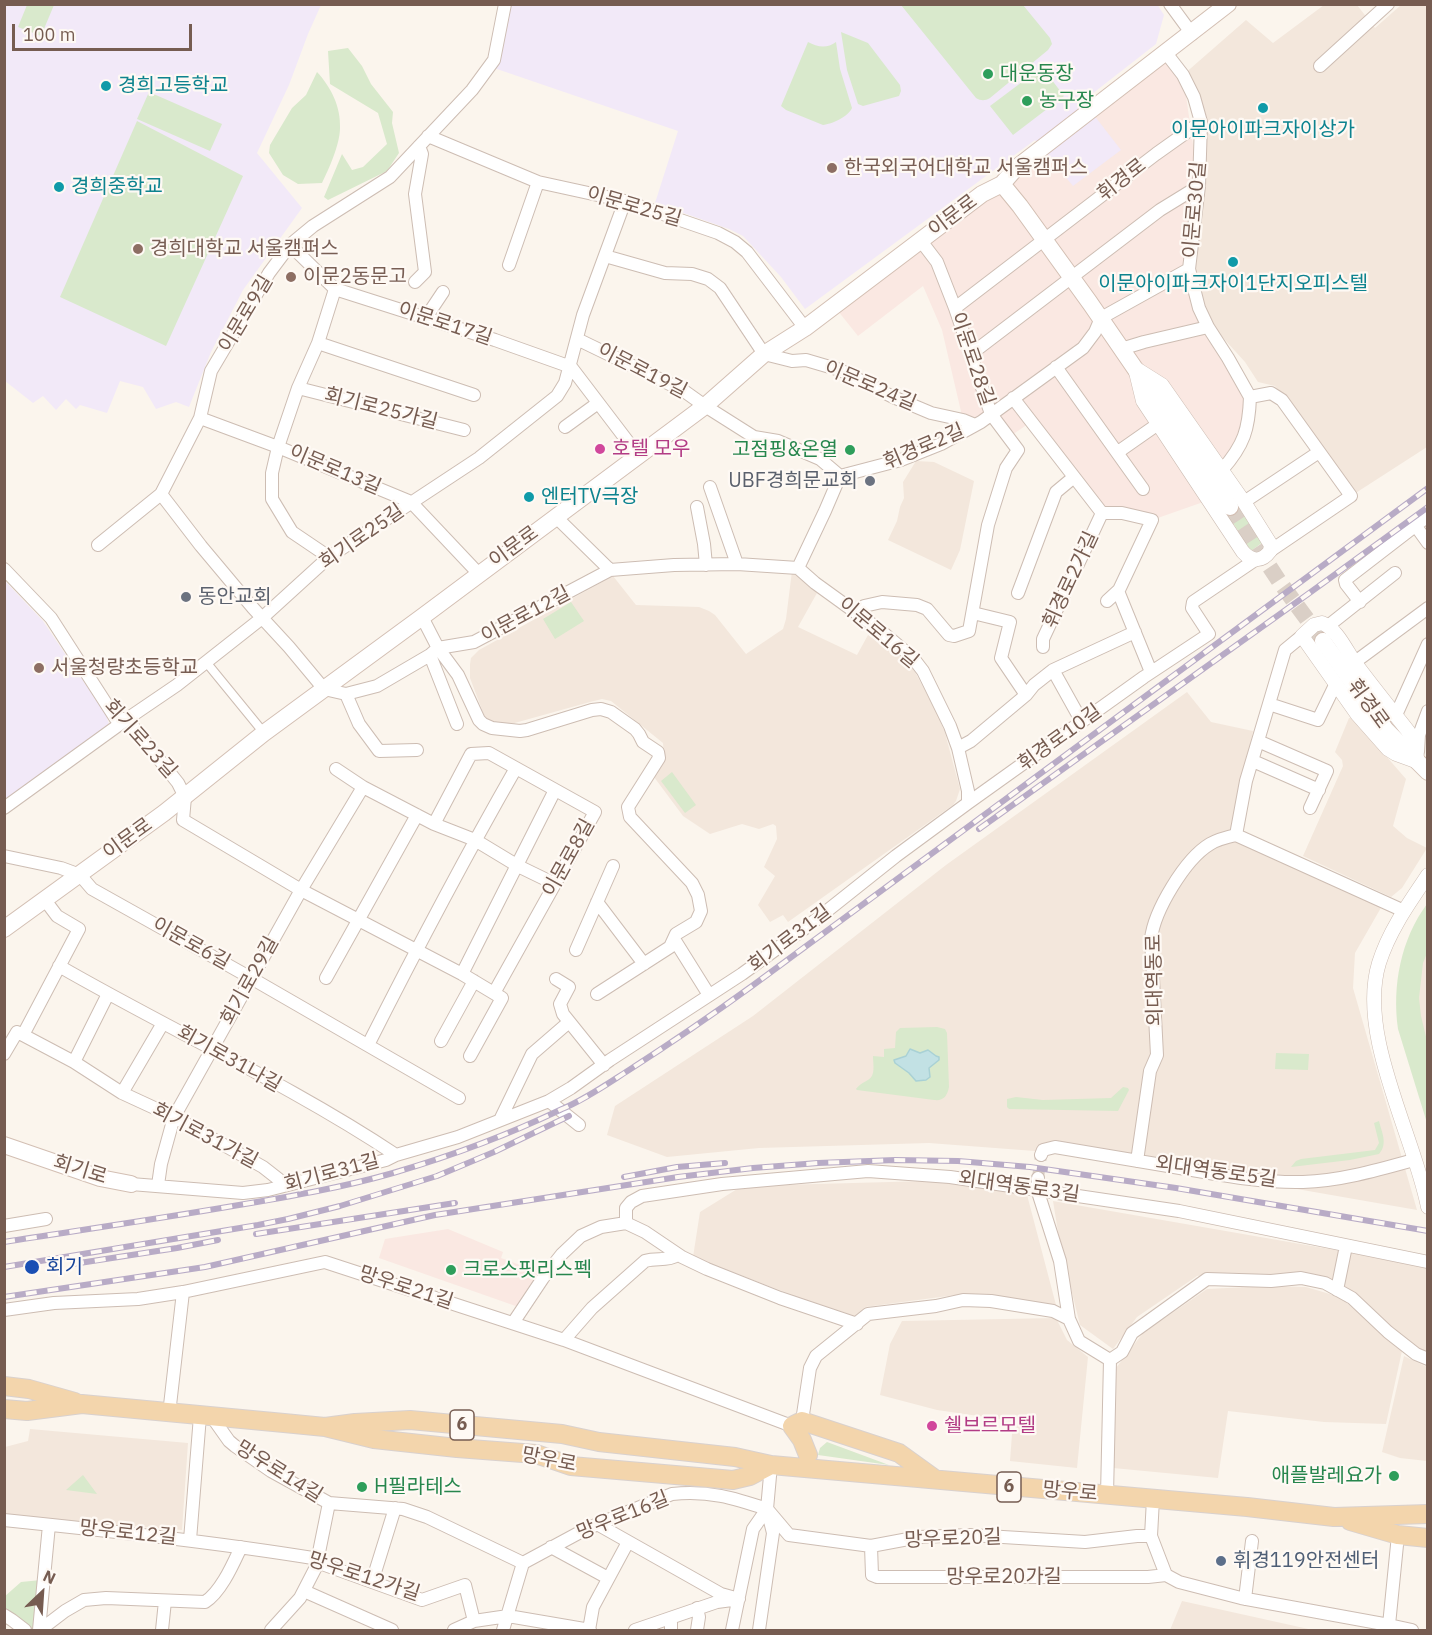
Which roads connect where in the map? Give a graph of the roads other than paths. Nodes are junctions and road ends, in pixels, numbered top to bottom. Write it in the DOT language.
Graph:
graph roads {
  1 [pos="506,4"];
  2 [pos="1170,4"];
  3 [pos="1228,4"];
  4 [pos="1388,4"];
  5 [pos="1192,34"];
  6 [pos="1166,53"];
  7 [pos="1320,66"];
  8 [pos="1201,122"];
  9 [pos="423,141"];
  10 [pos="538,182"];
  11 [pos="1002,184"];
  12 [pos="1199,186"];
  13 [pos="625,201"];
  14 [pos="1045,240"];
  15 [pos="921,241"];
  16 [pos="290,245"];
  17 [pos="605,255"];
  18 [pos="509,265"];
  19 [pos="1189,269"];
  20 [pos="1072,278"];
  21 [pos="415,282"];
  22 [pos="335,289"];
  23 [pos="443,292"];
  24 [pos="956,308"];
  25 [pos="1101,318"];
  26 [pos="425,319"];
  27 [pos="1208,327"];
  28 [pos="805,328"];
  29 [pos="577,339"];
  30 [pos="318,343"];
  31 [pos="1121,349"];
  32 [pos="764,354"];
  33 [pos="971,354"];
  34 [pos="571,367"];
  35 [pos="1056,367"];
  36 [pos="1135,368"];
  37 [pos="298,388"];
  38 [pos="474,395"];
  39 [pos="1250,397"];
  40 [pos="1013,398"];
  41 [pos="598,403"];
  42 [pos="705,406"];
  43 [pos="991,414"];
  44 [pos="200,418"];
  45 [pos="1158,424"];
  46 [pos="975,425"];
  47 [pos="565,427"];
  48 [pos="464,430"];
  49 [pos="278,447"];
  50 [pos="1118,452"];
  51 [pos="1319,452"];
  52 [pos="638,455"];
  53 [pos="1222,470"];
  54 [pos="840,476"];
  55 [pos="1074,477"];
  56 [pos="710,487"];
  57 [pos="1143,489"];
  58 [pos="161,494"];
  59 [pos="411,502"];
  60 [pos="1237,504"];
  61 [pos="697,507"];
  62 [pos="1102,513"];
  63 [pos="1428,516"];
  64 [pos="556,517"];
  65 [pos="1415,525"];
  66 [pos="1428,543"];
  67 [pos="98,544"];
  68 [pos="1270,551"];
  69 [pos="329,557"];
  70 [pos="1255,560"];
  71 [pos="737,564"];
  72 [pos="706,565"];
  73 [pos="798,568"];
  74 [pos="4,569"];
  75 [pos="610,570"];
  76 [pos="1395,573"];
  77 [pos="479,574"];
  78 [pos="1118,591"];
  79 [pos="1018,593"];
  80 [pos="1107,601"];
  81 [pos="1359,602"];
  82 [pos="1428,608"];
  83 [pos="973,613"];
  84 [pos="857,614"];
  85 [pos="422,617"];
  86 [pos="262,618"];
  87 [pos="1135,632"];
  88 [pos="1326,634"];
  89 [pos="1302,636"];
  90 [pos="1428,644"];
  91 [pos="1042,647"];
  92 [pos="434,651"];
  93 [pos="206,662"];
  94 [pos="1355,662"];
  95 [pos="1053,670"];
  96 [pos="1151,672"];
  97 [pos="1336,683"];
  98 [pos="324,689"];
  99 [pos="346,694"];
  100 [pos="1026,695"];
  101 [pos="1269,704"];
  102 [pos="1428,711"];
  103 [pos="1396,715"];
  104 [pos="127,719"];
  105 [pos="1082,722"];
  106 [pos="456,724"];
  107 [pos="264,733"];
  108 [pos="1258,741"];
  109 [pos="958,748"];
  110 [pos="417,750"];
  111 [pos="1253,761"];
  112 [pos="1423,767"];
  113 [pos="516,768"];
  114 [pos="336,769"];
  115 [pos="363,787"];
  116 [pos="555,790"];
  117 [pos="1319,790"];
  118 [pos="186,797"];
  119 [pos="968,803"];
  120 [pos="4,808"];
  121 [pos="1311,808"];
  122 [pos="417,815"];
  123 [pos="434,824"];
  124 [pos="1236,835"];
  125 [pos="475,840"];
  126 [pos="4,856"];
  127 [pos="518,866"];
  128 [pos="613,866"];
  129 [pos="80,875"];
  130 [pos="1428,875"];
  131 [pos="555,884"];
  132 [pos="301,890"];
  133 [pos="45,900"];
  134 [pos="597,902"];
  135 [pos="1404,911"];
  136 [pos="358,919"];
  137 [pos="7,923"];
  138 [pos="674,939"];
  139 [pos="416,950"];
  140 [pos="576,950"];
  141 [pos="644,964"];
  142 [pos="60,966"];
  143 [pos="462,974"];
  144 [pos="251,978"];
  145 [pos="326,978"];
  146 [pos="556,979"];
  147 [pos="474,981"];
  148 [pos="494,993"];
  149 [pos="108,994"];
  150 [pos="597,994"];
  151 [pos="709,995"];
  152 [pos="569,1022"];
  153 [pos="164,1023"];
  154 [pos="23,1035"];
  155 [pos="441,1041"];
  156 [pos="368,1045"];
  157 [pos="212,1049"];
  158 [pos="4,1054"];
  159 [pos="470,1056"];
  160 [pos="74,1062"];
  161 [pos="604,1065"];
  162 [pos="122,1093"];
  163 [pos="459,1098"];
  164 [pos="549,1101"];
  165 [pos="174,1117"];
  166 [pos="500,1120"];
  167 [pos="579,1125"];
  168 [pos="4,1145"];
  169 [pos="396,1155"];
  170 [pos="1041,1155"];
  171 [pos="1414,1160"];
  172 [pos="1137,1161"];
  173 [pos="131,1184"];
  174 [pos="1037,1184"];
  175 [pos="158,1185"];
  176 [pos="286,1185"];
  177 [pos="1428,1207"];
  178 [pos="46,1219"];
  179 [pos="626,1223"];
  180 [pos="4,1226"];
  181 [pos="1346,1246"];
  182 [pos="678,1254"];
  183 [pos="1428,1262"];
  184 [pos="1337,1290"];
  185 [pos="183,1292"];
  186 [pos="4,1310"];
  187 [pos="1069,1319"];
  188 [pos="513,1323"];
  189 [pos="857,1324"];
  190 [pos="564,1340"];
  191 [pos="1428,1359"];
  192 [pos="1110,1360"];
  193 [pos="4,1386"];
  194 [pos="82,1404"];
  195 [pos="4,1409"];
  196 [pos="169,1414"];
  197 [pos="206,1417"];
  198 [pos="797,1424"];
  199 [pos="325,1427"];
  200 [pos="836,1433"];
  201 [pos="807,1462"];
  202 [pos="771,1466"];
  203 [pos="936,1480"];
  204 [pos="1107,1495"];
  205 [pos="1153,1499"];
  206 [pos="329,1503"];
  207 [pos="395,1508"];
  208 [pos="767,1509"];
  209 [pos="1428,1514"];
  210 [pos="1334,1517"];
  211 [pos="4,1521"];
  212 [pos="597,1524"];
  213 [pos="49,1525"];
  214 [pos="1398,1535"];
  215 [pos="1151,1536"];
  216 [pos="1428,1538"];
  217 [pos="190,1540"];
  218 [pos="1252,1541"];
  219 [pos="628,1542"];
  220 [pos="871,1546"];
  221 [pos="241,1547"];
  222 [pos="551,1547"];
  223 [pos="319,1560"];
  224 [pos="523,1563"];
  225 [pos="1166,1575"];
  226 [pos="608,1578"];
  227 [pos="372,1582"];
  228 [pos="304,1591"];
  229 [pos="739,1599"];
  230 [pos="1245,1599"];
  231 [pos="165,1601"];
  232 [pos="697,1608"];
  233 [pos="4,1615"];
  234 [pos="508,1616"];
  235 [pos="474,1621"];
  236 [pos="671,1624"];
  237 [pos="1389,1625"];
  238 [pos="25,1630"];
  239 [pos="40,1630"];
  240 [pos="162,1630"];
  241 [pos="271,1630"];
  242 [pos="393,1630"];
  243 [pos="454,1630"];
  244 [pos="503,1630"];
  245 [pos="590,1630"];
  246 [pos="636,1630"];
  247 [pos="697,1630"];
  248 [pos="732,1630"];
  249 [pos="759,1630"];
  250 [pos="1412,1630"];
  1 -- 9 [label="street, 이문로9길"];
  2 -- 5 [label="street"];
  3 -- 5 [label="main road, 이문로"];
  4 -- 7 [label="street"];
  5 -- 6 [label="main road, 이문로"];
  6 -- 8 [label="street, 이문로30길"];
  6 -- 11 [label="main road, 이문로"];
  8 -- 12 [label="street, 이문로30길"];
  8 -- 14 [label="street, 휘경로"];
  9 -- 10 [label="street, 이문로25길"];
  9 -- 16 [label="street, 이문로9길"];
  9 -- 21 [label="street"];
  10 -- 13 [label="street, 이문로25길"];
  10 -- 18 [label="street"];
  11 -- 14 [label="main road"];
  11 -- 15 [label="main road, 이문로"];
  12 -- 19 [label="street, 이문로30길"];
  12 -- 20 [label="street"];
  13 -- 17 [label="street, 회기로25길"];
  13 -- 28 [label="street, 이문로25길"];
  14 -- 20 [label="main road"];
  14 -- 24 [label="street, 휘경로"];
  15 -- 24 [label="street, 이문로28길"];
  15 -- 28 [label="main road, 이문로"];
  16 -- 22 [label="street, 이문로17길"];
  16 -- 44 [label="street, 이문로9길"];
  17 -- 29 [label="street, 회기로25길"];
  17 -- 32 [label="street"];
  19 -- 25 [label="street"];
  19 -- 27 [label="street, 이문로30길"];
  20 -- 25 [label="main road"];
  20 -- 33 [label="street"];
  22 -- 26 [label="street, 이문로17길"];
  22 -- 30 [label="street, 회기로25가길"];
  23 -- 26 [label="street"];
  24 -- 33 [label="street, 이문로28길"];
  25 -- 31 [label="main road"];
  25 -- 35 [label="street, 휘경로2길"];
  26 -- 34 [label="street, 이문로17길"];
  27 -- 31 [label="street"];
  27 -- 39 [label="street, 이문로30길"];
  28 -- 32 [label="main road, 이문로"];
  29 -- 34 [label="street, 회기로25길"];
  29 -- 42 [label="street, 이문로19길"];
  30 -- 37 [label="street, 회기로25가길"];
  30 -- 38 [label="street, 회기로25가길"];
  31 -- 36 [label="main road"];
  32 -- 42 [label="main road, 이문로"];
  32 -- 46 [label="street, 이문로24길"];
  33 -- 43 [label="street, 이문로28길"];
  34 -- 41 [label="street"];
  34 -- 59 [label="street, 회기로25길"];
  35 -- 40 [label="street, 휘경로2길"];
  35 -- 50 [label="street"];
  36 -- 45 [label="street"];
  36 -- 53 [label="street"];
  36 -- 60 [label="main road"];
  37 -- 48 [label="street, 회기로25가길"];
  37 -- 49 [label="street, 회기로25가길"];
  39 -- 51 [label="street"];
  39 -- 53 [label="street"];
  40 -- 43 [label="street, 휘경로2길"];
  40 -- 55 [label="street, 휘경로2가길"];
  41 -- 47 [label="street"];
  41 -- 52 [label="street"];
  42 -- 52 [label="main road, 이문로"];
  42 -- 54 [label="street"];
  43 -- 46 [label="street, 휘경로2길"];
  43 -- 83 [label="street, 이문로28길"];
  44 -- 49 [label="street, 이문로13길"];
  44 -- 58 [label="street, 이문로9길"];
  45 -- 50 [label="street"];
  45 -- 70 [label="street"];
  46 -- 54 [label="street, 휘경로2길"];
  49 -- 59 [label="street, 이문로13길"];
  49 -- 69 [label="street, 회기로25가길"];
  50 -- 57 [label="street"];
  51 -- 60 [label="street"];
  51 -- 68 [label="street"];
  52 -- 64 [label="main road, 이문로"];
  53 -- 60 [label="street"];
  54 -- 73 [label="street"];
  55 -- 62 [label="street, 휘경로2가길"];
  55 -- 79 [label="street"];
  56 -- 71 [label="street"];
  58 -- 67 [label="street, 이문로9길"];
  58 -- 86 [label="street"];
  59 -- 69 [label="street, 회기로25길"];
  59 -- 77 [label="street, 이문로13길"];
  60 -- 68 [label="street"];
  61 -- 72 [label="street"];
  62 -- 78 [label="street, 휘경로2가길"];
  62 -- 91 [label="street, 휘경로2가길"];
  63 -- 65 [label="street"];
  64 -- 75 [label="street"];
  64 -- 77 [label="main road, 이문로"];
  65 -- 66 [label="street"];
  65 -- 81 [label="street"];
  68 -- 70 [label="street"];
  69 -- 86 [label="street, 회기로25길"];
  70 -- 96 [label="street, 휘경로10길"];
  71 -- 72 [label="street"];
  71 -- 73 [label="street"];
  72 -- 75 [label="street"];
  73 -- 84 [label="street, 이문로16길"];
  74 -- 104 [label="street, 회기로23길"];
  75 -- 92 [label="street, 이문로12길"];
  76 -- 81 [label="street"];
  77 -- 85 [label="main road, 이문로"];
  78 -- 80 [label="street, 휘경로2가길"];
  78 -- 87 [label="street"];
  81 -- 88 [label="street"];
  82 -- 94 [label="street, 휘경로"];
  83 -- 84 [label="street, 이문로28길"];
  83 -- 100 [label="street"];
  84 -- 109 [label="street, 이문로16길"];
  85 -- 92 [label="street"];
  85 -- 98 [label="main road, 이문로"];
  86 -- 93 [label="street, 회기로25길"];
  86 -- 98 [label="street"];
  87 -- 95 [label="street"];
  87 -- 96 [label="street"];
  88 -- 89 [label="street"];
  88 -- 94 [label="street"];
  88 -- 112 [label="main road, 휘경로"];
  89 -- 97 [label="street"];
  89 -- 101 [label="street"];
  90 -- 103 [label="street"];
  92 -- 99 [label="street, 이문로12길"];
  92 -- 106 [label="street"];
  92 -- 138 [label="street"];
  93 -- 104 [label="street, 회기로25길"];
  93 -- 107 [label="street"];
  94 -- 103 [label="street"];
  95 -- 100 [label="street"];
  95 -- 105 [label="street"];
  96 -- 105 [label="street, 휘경로10길"];
  97 -- 101 [label="street, 휘경로"];
  97 -- 112 [label="street"];
  98 -- 99 [label="street"];
  98 -- 107 [label="main road, 이문로"];
  99 -- 110 [label="street"];
  100 -- 109 [label="street"];
  101 -- 108 [label="street"];
  102 -- 112 [label="street, 휘경로"];
  103 -- 112 [label="street"];
  104 -- 118 [label="street, 회기로23길"];
  104 -- 120 [label="street, 회기로25길"];
  105 -- 119 [label="street, 휘경로10길"];
  107 -- 118 [label="main road, 이문로"];
  108 -- 111 [label="street"];
  108 -- 117 [label="street"];
  109 -- 119 [label="street, 이문로16길"];
  111 -- 117 [label="street"];
  111 -- 124 [label="street"];
  113 -- 116 [label="street, 이문로8길"];
  113 -- 123 [label="street, 이문로8길"];
  113 -- 125 [label="street"];
  114 -- 115 [label="street"];
  115 -- 122 [label="street"];
  115 -- 132 [label="street, 회기로29길"];
  116 -- 127 [label="street"];
  116 -- 131 [label="street, 이문로8길"];
  117 -- 121 [label="street"];
  118 -- 129 [label="main road, 이문로"];
  118 -- 132 [label="street"];
  119 -- 151 [label="street, 회기로31길"];
  122 -- 123 [label="street"];
  122 -- 136 [label="street"];
  123 -- 125 [label="street"];
  124 -- 135 [label="street"];
  124 -- 172 [label="street, 외대역동로"];
  125 -- 127 [label="street"];
  125 -- 139 [label="street"];
  126 -- 129 [label="street"];
  127 -- 131 [label="street"];
  127 -- 143 [label="street, 이문로8길"];
  128 -- 134 [label="street"];
  129 -- 133 [label="main road, 이문로"];
  129 -- 144 [label="street, 이문로6길"];
  130 -- 135 [label="street"];
  131 -- 148 [label="street, 이문로8길"];
  132 -- 136 [label="street"];
  132 -- 144 [label="street, 회기로29길"];
  133 -- 137 [label="main road, 이문로"];
  133 -- 142 [label="street"];
  134 -- 140 [label="street"];
  134 -- 141 [label="street"];
  135 -- 171 [label="street"];
  136 -- 139 [label="street"];
  136 -- 145 [label="street"];
  138 -- 141 [label="street"];
  138 -- 151 [label="street"];
  139 -- 143 [label="street"];
  139 -- 156 [label="street"];
  141 -- 150 [label="street"];
  142 -- 149 [label="street, 회기로31나길"];
  142 -- 154 [label="street"];
  143 -- 147 [label="street"];
  144 -- 156 [label="street, 이문로6길"];
  144 -- 157 [label="street, 회기로29길"];
  146 -- 152 [label="street"];
  147 -- 148 [label="street"];
  147 -- 155 [label="street"];
  148 -- 159 [label="street, 이문로8길"];
  149 -- 153 [label="street, 회기로31나길"];
  149 -- 160 [label="street"];
  151 -- 161 [label="street, 회기로31길"];
  152 -- 161 [label="street"];
  152 -- 166 [label="street"];
  153 -- 157 [label="street, 회기로31나길"];
  153 -- 162 [label="street"];
  154 -- 158 [label="street"];
  154 -- 160 [label="street, 회기로31가길"];
  156 -- 163 [label="street, 이문로6길"];
  157 -- 165 [label="street, 회기로29길"];
  157 -- 169 [label="street, 회기로31나길"];
  160 -- 162 [label="street, 회기로31가길"];
  161 -- 164 [label="street, 회기로31길"];
  162 -- 165 [label="street, 회기로31가길"];
  164 -- 166 [label="street, 회기로31길"];
  164 -- 167 [label="street"];
  165 -- 175 [label="street, 회기로29길"];
  165 -- 176 [label="street, 회기로31가길"];
  166 -- 169 [label="street, 회기로31길"];
  168 -- 173 [label="main road, 회기로"];
  169 -- 176 [label="street, 회기로31길"];
  170 -- 172 [label="street, 외대역동로5길"];
  171 -- 172 [label="street, 외대역동로5길"];
  171 -- 177 [label="street"];
  173 -- 175 [label="street, 회기로"];
  174 -- 179 [label="street, 외대역동로3길"];
  174 -- 181 [label="street, 외대역동로3길"];
  174 -- 187 [label="street"];
  175 -- 176 [label="street, 회기로31길"];
  178 -- 180 [label="street"];
  179 -- 182 [label="street"];
  179 -- 188 [label="street"];
  181 -- 183 [label="street, 외대역동로3길"];
  181 -- 184 [label="street"];
  182 -- 189 [label="street"];
  182 -- 190 [label="street"];
  184 -- 191 [label="street"];
  184 -- 192 [label="street"];
  185 -- 186 [label="street, 망우로21길"];
  185 -- 188 [label="street, 망우로21길"];
  185 -- 196 [label="street"];
  187 -- 189 [label="street"];
  187 -- 192 [label="street"];
  188 -- 190 [label="street, 망우로21길"];
  189 -- 198 [label="street"];
  190 -- 198 [label="street, 망우로21길"];
  192 -- 204 [label="street"];
  193 -- 194 [label="main road, 망우로 / 6"];
  194 -- 195 [label="main road, 망우로 / 6"];
  194 -- 196 [label="main road, 망우로 / 6"];
  196 -- 197 [label="main road, 망우로 / 6"];
  197 -- 199 [label="main road, 망우로 / 6"];
  197 -- 206 [label="street, 망우로14길"];
  197 -- 217 [label="street, 망우로12길"];
  198 -- 200 [label="main road"];
  198 -- 201 [label="main road"];
  199 -- 202 [label="main road, 망우로 / 6"];
  199 -- 202 [label="main road, 망우로 / 6"];
  200 -- 201 [label="main road"];
  200 -- 203 [label="main road"];
  201 -- 202 [label="main road, 망우로 / 6"];
  201 -- 203 [label="main road, 망우로 / 6"];
  202 -- 208 [label="street"];
  203 -- 204 [label="main road, 망우로 / 6"];
  204 -- 205 [label="main road, 망우로 / 6"];
  205 -- 210 [label="main road, 망우로 / 6"];
  205 -- 215 [label="street"];
  206 -- 207 [label="street, 망우로14길"];
  206 -- 223 [label="street"];
  207 -- 224 [label="street, 망우로14길"];
  207 -- 227 [label="street"];
  208 -- 212 [label="street, 망우로16길"];
  208 -- 220 [label="street, 망우로20길"];
  208 -- 229 [label="street"];
  208 -- 249 [label="street"];
  209 -- 210 [label="main road, 망우로 / 6"];
  210 -- 214 [label="main road, 망우로 / 6"];
  211 -- 213 [label="street, 망우로12길"];
  212 -- 219 [label="street, 망우로16길"];
  212 -- 222 [label="street, 망우로16길"];
  213 -- 217 [label="street, 망우로12길"];
  213 -- 239 [label="street"];
  214 -- 216 [label="main road, 망우로 / 6"];
  214 -- 237 [label="street"];
  215 -- 220 [label="street, 망우로20길"];
  215 -- 225 [label="street"];
  217 -- 221 [label="street, 망우로12가길"];
  218 -- 230 [label="street"];
  219 -- 226 [label="street"];
  219 -- 229 [label="street, 망우로16길"];
  220 -- 225 [label="street, 망우로20가길"];
  221 -- 223 [label="street, 망우로12가길"];
  221 -- 231 [label="street"];
  222 -- 224 [label="street, 망우로16길"];
  222 -- 226 [label="street, 망우로16길"];
  223 -- 227 [label="street, 망우로12가길"];
  223 -- 228 [label="street"];
  224 -- 234 [label="street"];
  225 -- 230 [label="street"];
  226 -- 245 [label="street"];
  227 -- 235 [label="street, 망우로12가길"];
  228 -- 241 [label="street"];
  228 -- 242 [label="street"];
  229 -- 232 [label="street"];
  229 -- 248 [label="street"];
  230 -- 237 [label="street"];
  231 -- 239 [label="street"];
  231 -- 240 [label="street"];
  232 -- 236 [label="street"];
  232 -- 247 [label="street"];
  233 -- 238 [label="street"];
  234 -- 235 [label="street"];
  234 -- 244 [label="street"];
  234 -- 245 [label="street"];
  235 -- 243 [label="street"];
  236 -- 246 [label="street"];
  237 -- 250 [label="street"];
}
